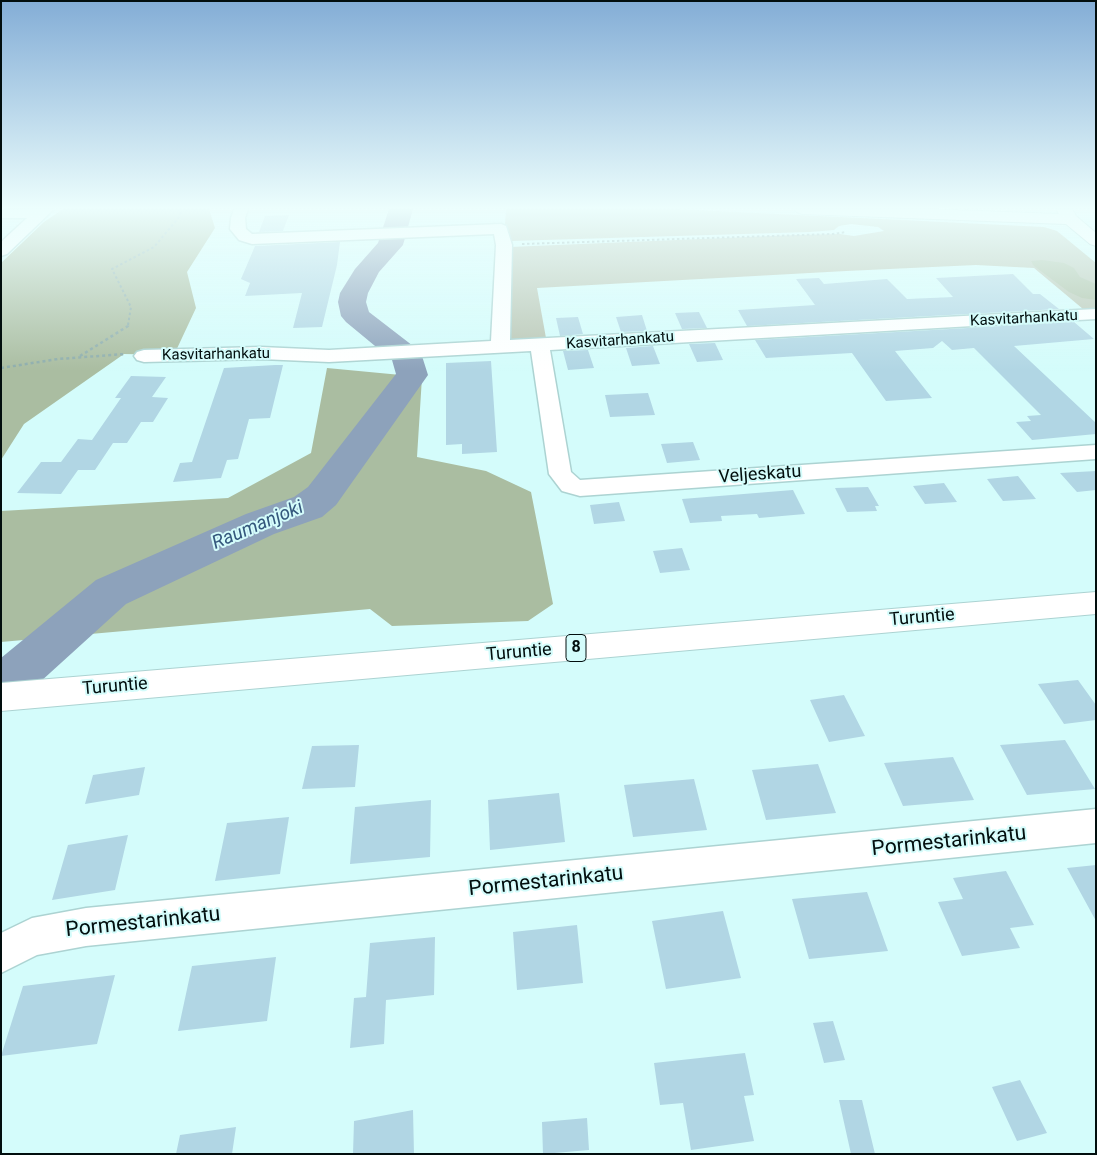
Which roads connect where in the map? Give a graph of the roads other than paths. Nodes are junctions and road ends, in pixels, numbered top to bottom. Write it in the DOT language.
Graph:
graph roads {
  1 [pos="503,263"];
  2 [pos="1096,314"];
  3 [pos="540,345"];
  4 [pos="500,346"];
  5 [pos="144,356"];
  6 [pos="1096,452"];
  7 [pos="1096,603"];
  8 [pos="1,697"];
  9 [pos="1096,826"];
  10 [pos="1,954"];
  1 -- 4 [label="street"];
  2 -- 3 [label="street, Kasvitarhankatu"];
  3 -- 4 [label="street, Kasvitarhankatu"];
  3 -- 6 [label="street, Veljeskatu"];
  4 -- 5 [label="street, Kasvitarhankatu"];
  7 -- 8 [label="main road, Turuntie / 8"];
  9 -- 10 [label="street, Pormestarinkatu"];
}
